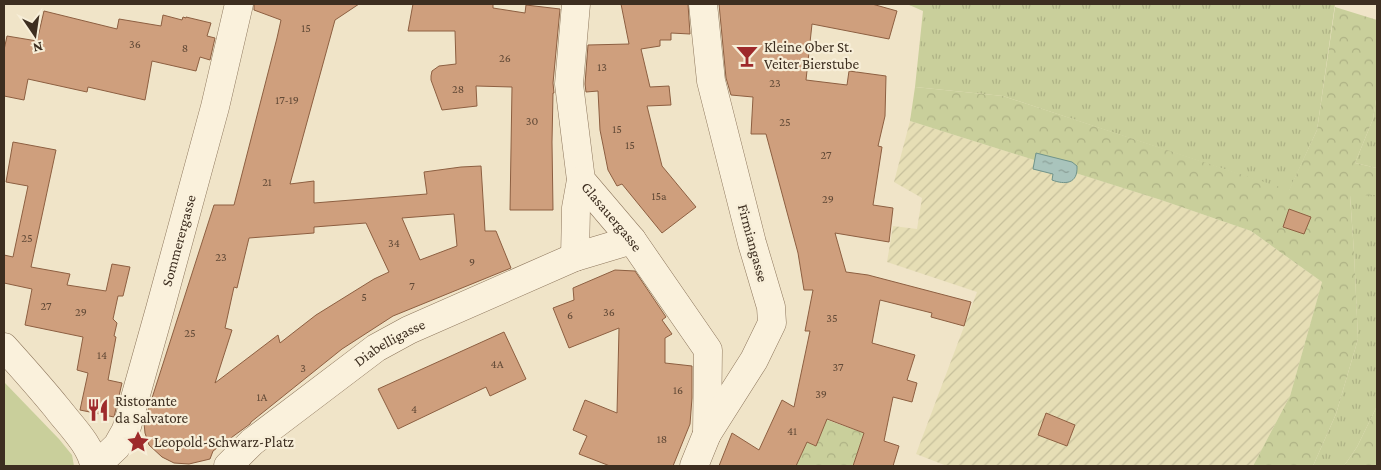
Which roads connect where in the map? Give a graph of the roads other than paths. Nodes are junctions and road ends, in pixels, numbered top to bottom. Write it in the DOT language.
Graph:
graph roads {
  1 [pos="239,4"];
  2 [pos="576,4"];
  3 [pos="703,4"];
  4 [pos="581,180"];
  5 [pos="632,240"];
  6 [pos="575,257"];
  7 [pos="4,347"];
  8 [pos="708,350"];
  9 [pos="754,360"];
  10 [pos="706,434"];
  11 [pos="95,466"];
  12 [pos="228,466"];
  13 [pos="694,466"];
  1 -- 11 [label="street, Sommerergasse"];
  2 -- 4 [label="street, Glasauergasse"];
  3 -- 9 [label="street, Firmiangasse"];
  4 -- 5 [label="street, Glasauergasse"];
  4 -- 6 [label="street"];
  5 -- 6 [label="street, Diabelligasse"];
  5 -- 8 [label="street, Glasauergasse"];
  6 -- 12 [label="street, Diabelligasse"];
  7 -- 11 [label="street"];
  8 -- 9 [label="street, Glasauergasse"];
  8 -- 10 [label="street"];
  9 -- 10 [label="street, Firmiangasse"];
  10 -- 13 [label="street, Firmiangasse"];
}
